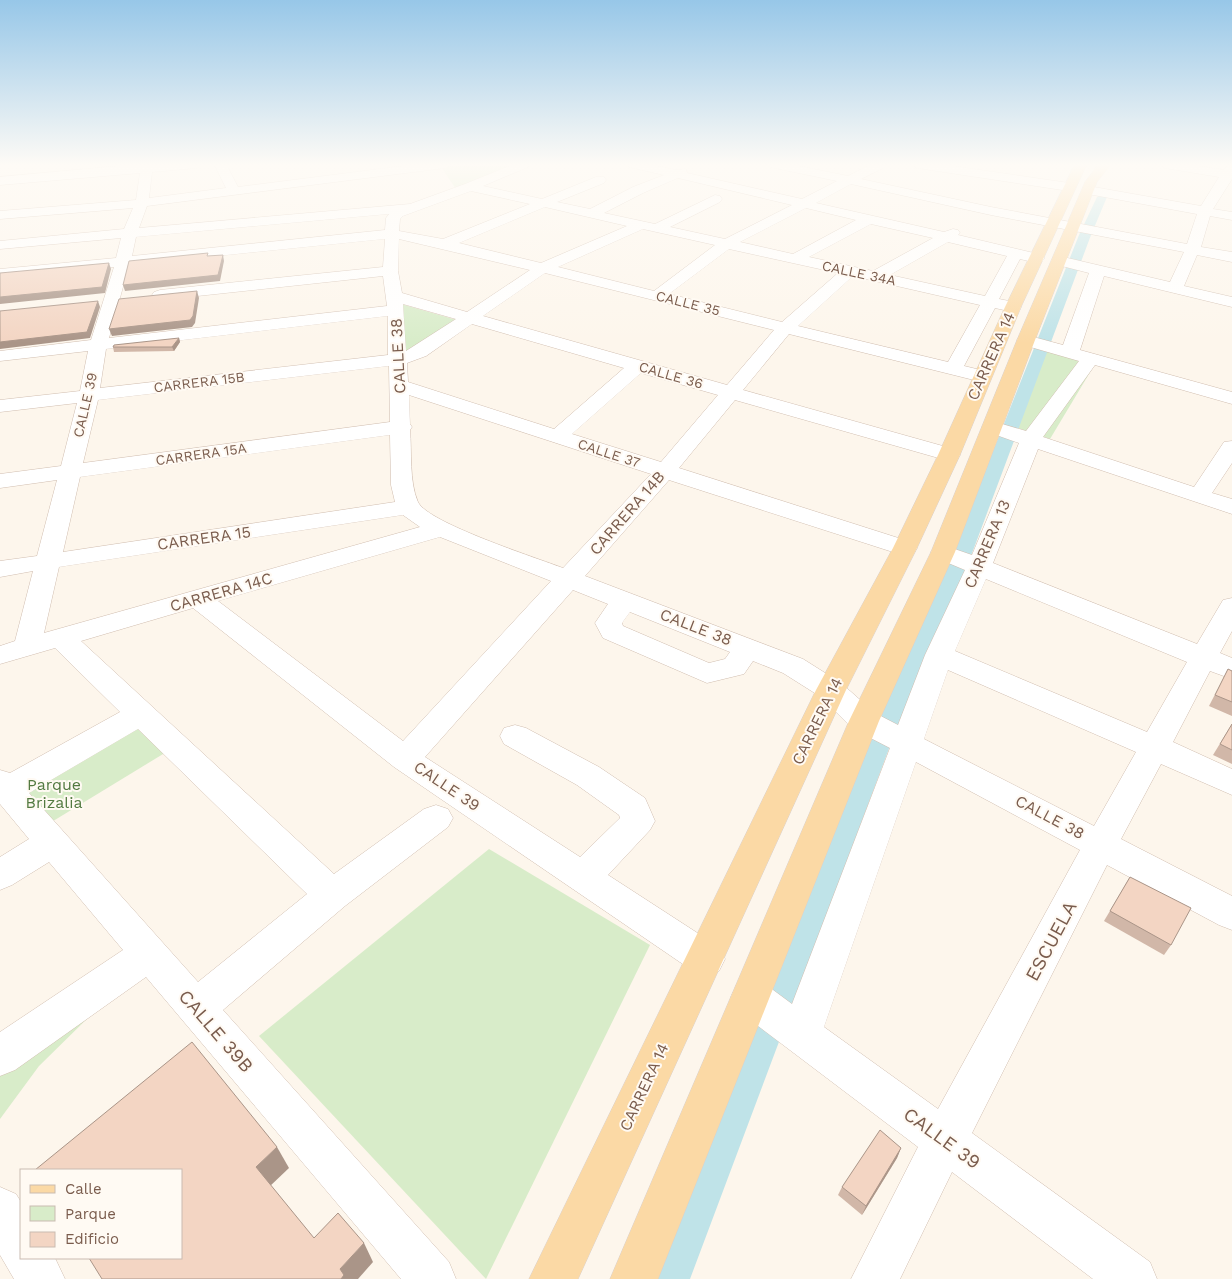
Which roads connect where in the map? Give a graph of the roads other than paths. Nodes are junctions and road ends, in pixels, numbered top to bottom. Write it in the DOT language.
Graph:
graph roads {
  1 [pos="134,224"];
  2 [pos="237,224"];
  3 [pos="393,224"];
  4 [pos="495,224"];
  5 [pos="634,224"];
  6 [pos="657,224"];
  7 [pos="766,224"];
  8 [pos="860,224"];
  9 [pos="889,224"];
  10 [pos="969,224"];
  11 [pos="1058,224"];
  12 [pos="1201,224"];
  13 [pos="1070,226"];
  14 [pos="649,227"];
  15 [pos="130,233"];
  16 [pos="393,234"];
  17 [pos="946,237"];
  18 [pos="444,244"];
  19 [pos="726,244"];
  20 [pos="0,245"];
  21 [pos="1192,250"];
  22 [pos="1016,253"];
  23 [pos="1232,257"];
  24 [pos="1037,258"];
  25 [pos="794,259"];
  26 [pos="122,262"];
  27 [pos="1064,262"];
  28 [pos="543,268"];
  29 [pos="1093,269"];
  30 [pos="390,271"];
  31 [pos="850,271"];
  32 [pos="0,274"];
  33 [pos="875,277"];
  34 [pos="1003,277"];
  35 [pos="1026,281"];
  36 [pos="1175,289"];
  37 [pos="657,296"];
  38 [pos="121,299"];
  39 [pos="990,302"];
  40 [pos="1232,302"];
  41 [pos="394,303"];
  42 [pos="1013,307"];
  43 [pos="471,318"];
  44 [pos="786,327"];
  45 [pos="969,339"];
  46 [pos="1032,342"];
  47 [pos="996,344"];
  48 [pos="98,345"];
  49 [pos="1063,350"];
  50 [pos="0,356"];
  51 [pos="1091,358"];
  52 [pos="398,359"];
  53 [pos="638,366"];
  54 [pos="953,369"];
  55 [pos="982,376"];
  56 [pos="400,386"];
  57 [pos="731,392"];
  58 [pos="89,395"];
  59 [pos="1232,398"];
  60 [pos="0,406"];
  61 [pos="402,427"];
  62 [pos="998,428"];
  63 [pos="558,436"];
  64 [pos="1029,439"];
  65 [pos="1232,447"];
  66 [pos="949,454"];
  67 [pos="665,471"];
  68 [pos="69,472"];
  69 [pos="0,482"];
  70 [pos="1199,496"];
  71 [pos="408,507"];
  72 [pos="1232,507"];
  73 [pos="442,529"];
  74 [pos="905,548"];
  75 [pos="963,560"];
  76 [pos="48,561"];
  77 [pos="0,569"];
  78 [pos="569,578"];
  79 [pos="198,599"];
  80 [pos="625,600"];
  81 [pos="1232,606"];
  82 [pos="61,638"];
  83 [pos="748,647"];
  84 [pos="27,648"];
  85 [pos="0,655"];
  86 [pos="939,655"];
  87 [pos="1218,663"];
  88 [pos="832,690"];
  89 [pos="140,714"];
  90 [pos="888,733"];
  91 [pos="514,736"];
  92 [pos="1154,746"];
  93 [pos="405,759"];
  94 [pos="1232,783"];
  95 [pos="4,786"];
  96 [pos="436,818"];
  97 [pos="53,842"];
  98 [pos="1101,844"];
  99 [pos="0,875"];
  100 [pos="583,877"];
  101 [pos="332,895"];
  102 [pos="1232,914"];
  103 [pos="149,954"];
  104 [pos="706,959"];
  105 [pos="196,1008"];
  106 [pos="778,1016"];
  107 [pos="0,1056"];
  108 [pos="946,1140"];
  109 [pos="0,1210"];
  110 [pos="20,1244"];
  111 [pos="29,1259"];
  112 [pos="41,1279"];
  113 [pos="432,1279"];
  114 [pos="553,1279"];
  115 [pos="634,1279"];
  116 [pos="875,1279"];
  117 [pos="1133,1279"];
  1 -- 15 [label="street, CALLE 39"];
  2 -- 15 [label="street"];
  3 -- 16 [label="street, CALLE 38"];
  4 -- 18 [label="street"];
  5 -- 14 [label="street, CALLE 34A"];
  6 -- 14 [label="street"];
  7 -- 19 [label="street"];
  8 -- 25 [label="street"];
  9 -- 17 [label="street"];
  10 -- 17 [label="street"];
  11 -- 13 [label="street"];
  12 -- 21 [label="street"];
  13 -- 21 [label="street"];
  13 -- 24 [label="main road, CARRERA 14"];
  13 -- 27 [label="main road, CARRERA 14"];
  14 -- 19 [label="street, CALLE 34A"];
  14 -- 28 [label="street"];
  15 -- 20 [label="street"];
  15 -- 26 [label="street, CALLE 39"];
  16 -- 18 [label="street, CALLE 35"];
  16 -- 26 [label="street, CALLE 35"];
  16 -- 30 [label="street, CALLE 38"];
  17 -- 22 [label="street"];
  17 -- 33 [label="street"];
  18 -- 28 [label="street, CALLE 35"];
  19 -- 25 [label="street, CALLE 34A"];
  19 -- 37 [label="street"];
  21 -- 23 [label="street"];
  21 -- 36 [label="street"];
  22 -- 24 [label="street"];
  22 -- 34 [label="street"];
  24 -- 35 [label="main road, CARRERA 14"];
  25 -- 31 [label="street, CALLE 34A"];
  26 -- 32 [label="street, CALLE 35"];
  26 -- 38 [label="street, CALLE 39"];
  27 -- 29 [label="street"];
  27 -- 46 [label="main road, CARRERA 14"];
  28 -- 37 [label="street, CALLE 35"];
  28 -- 43 [label="street"];
  29 -- 36 [label="street"];
  29 -- 49 [label="street"];
  30 -- 38 [label="street"];
  30 -- 41 [label="street, CALLE 38"];
  31 -- 33 [label="street, CALLE 34A"];
  31 -- 44 [label="street, CARRERA 14B"];
  33 -- 39 [label="street, CALLE 34A"];
  34 -- 35 [label="street"];
  34 -- 39 [label="street"];
  35 -- 42 [label="main road, CARRERA 14"];
  36 -- 40 [label="street"];
  37 -- 44 [label="street, CALLE 35"];
  38 -- 48 [label="street, CALLE 39"];
  39 -- 42 [label="street, CALLE 34A"];
  39 -- 45 [label="street"];
  41 -- 43 [label="street, CALLE 36"];
  41 -- 48 [label="street"];
  41 -- 52 [label="street, CALLE 38"];
  42 -- 47 [label="main road, CARRERA 14"];
  43 -- 52 [label="street"];
  43 -- 53 [label="street, CALLE 36"];
  44 -- 54 [label="street, CALLE 35"];
  44 -- 57 [label="street, CARRERA 14B"];
  45 -- 47 [label="street"];
  45 -- 54 [label="street"];
  46 -- 49 [label="street"];
  46 -- 62 [label="main road, CARRERA 14"];
  47 -- 55 [label="main road, CARRERA 14"];
  48 -- 50 [label="street"];
  48 -- 58 [label="street, CALLE 39"];
  49 -- 51 [label="street"];
  51 -- 59 [label="street"];
  51 -- 64 [label="street, CARRERA 13"];
  52 -- 56 [label="street, CALLE 38"];
  52 -- 58 [label="street, CARRERA 15B"];
  53 -- 57 [label="street, CALLE 36"];
  53 -- 63 [label="street"];
  54 -- 55 [label="street, CALLE 35"];
  55 -- 66 [label="main road, CARRERA 14"];
  56 -- 61 [label="street, CALLE 38"];
  56 -- 63 [label="street, CALLE 37"];
  57 -- 66 [label="street, CALLE 36"];
  57 -- 67 [label="street, CARRERA 14B"];
  58 -- 60 [label="street, CARRERA 15B"];
  58 -- 68 [label="street, CALLE 39"];
  61 -- 68 [label="street, CARRERA 15A"];
  61 -- 71 [label="street, CALLE 38"];
  62 -- 64 [label="street"];
  62 -- 75 [label="main road, CARRERA 14"];
  63 -- 67 [label="street, CALLE 37"];
  64 -- 70 [label="street"];
  64 -- 75 [label="street, CARRERA 13"];
  65 -- 70 [label="street"];
  66 -- 74 [label="main road, CARRERA 14"];
  67 -- 74 [label="street, CALLE 37"];
  67 -- 78 [label="street, CARRERA 14B"];
  68 -- 69 [label="street, CARRERA 15A"];
  68 -- 76 [label="street, CALLE 39"];
  70 -- 72 [label="street"];
  71 -- 73 [label="street, CALLE 38"];
  71 -- 76 [label="street, CARRERA 15"];
  73 -- 78 [label="street, CALLE 38"];
  73 -- 79 [label="street, CARRERA 14C"];
  74 -- 88 [label="main road, CARRERA 14"];
  75 -- 86 [label="street, CARRERA 13"];
  75 -- 87 [label="street"];
  75 -- 90 [label="main road, CARRERA 14"];
  76 -- 77 [label="street, CARRERA 15"];
  76 -- 84 [label="street, CALLE 39"];
  78 -- 80 [label="street, CALLE 38"];
  78 -- 93 [label="street, CARRERA 14B"];
  79 -- 82 [label="street, CARRERA 14C"];
  79 -- 93 [label="street, CALLE 39"];
  80 -- 83 [label="street, CALLE 38"];
  80 -- 83 [label="street"];
  81 -- 87 [label="street, ESCUELA"];
  82 -- 84 [label="street, CARRERA 14C"];
  82 -- 89 [label="street"];
  83 -- 88 [label="street, CALLE 38"];
  84 -- 85 [label="street, CARRERA 14C"];
  86 -- 90 [label="street, CARRERA 13"];
  86 -- 92 [label="street"];
  87 -- 92 [label="street, ESCUELA"];
  88 -- 90 [label="street, CALLE 38"];
  88 -- 104 [label="main road, CARRERA 14"];
  89 -- 95 [label="street"];
  89 -- 101 [label="street"];
  90 -- 98 [label="street, CALLE 38"];
  90 -- 106 [label="street, CARRERA 13"];
  90 -- 106 [label="main road, CARRERA 14"];
  91 -- 100 [label="street"];
  92 -- 94 [label="street"];
  92 -- 98 [label="street, ESCUELA"];
  93 -- 100 [label="street, CALLE 39"];
  95 -- 97 [label="street, CALLE 39B"];
  96 -- 101 [label="street"];
  97 -- 99 [label="street"];
  97 -- 103 [label="street, CALLE 39B"];
  98 -- 102 [label="street, CALLE 38"];
  98 -- 108 [label="street, ESCUELA"];
  100 -- 104 [label="street, CALLE 39"];
  101 -- 105 [label="street"];
  103 -- 105 [label="street, CALLE 39B"];
  103 -- 107 [label="street"];
  104 -- 114 [label="main road, CARRERA 14"];
  105 -- 113 [label="street, CALLE 39B"];
  106 -- 108 [label="street, CALLE 39"];
  106 -- 115 [label="main road, CARRERA 14"];
  108 -- 116 [label="street, ESCUELA"];
  108 -- 117 [label="street, CALLE 39"];
  109 -- 110 [label="street"];
  111 -- 112 [label="street"];
}
